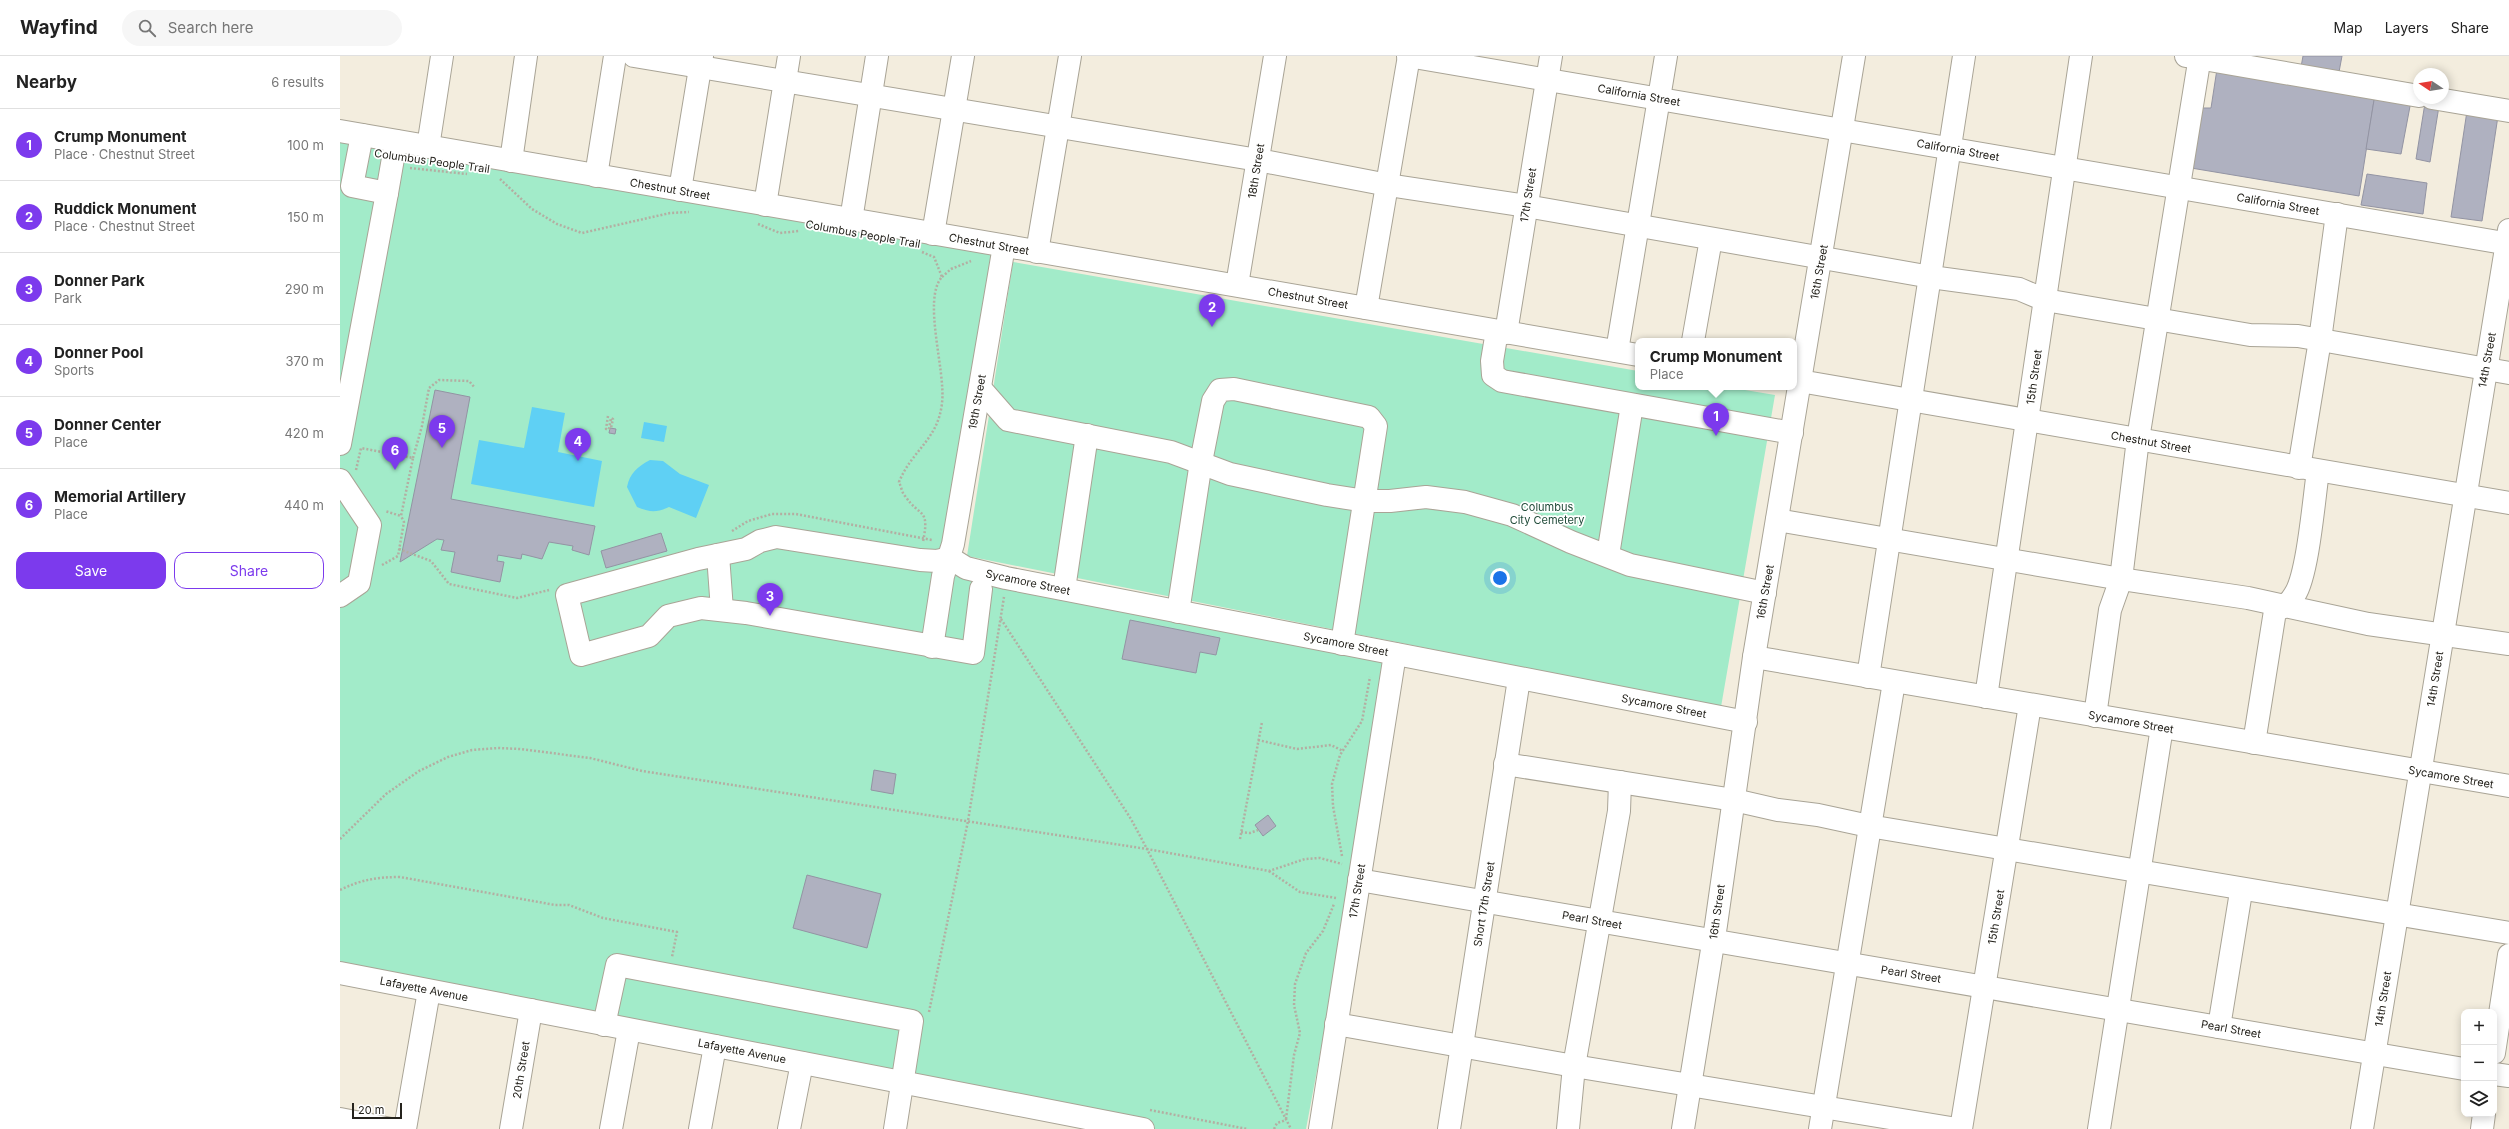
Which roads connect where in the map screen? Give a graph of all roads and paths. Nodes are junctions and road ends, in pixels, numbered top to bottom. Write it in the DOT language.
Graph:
graph roads {
  1 [pos="442,56"];
  2 [pos="526,56"];
  3 [pos="615,56"];
  4 [pos="634,56"];
  5 [pos="788,56"];
  6 [pos="878,56"];
  7 [pos="963,56"];
  8 [pos="1070,56"];
  9 [pos="1275,56"];
  10 [pos="1409,56"];
  11 [pos="1551,56"];
  12 [pos="1666,56"];
  13 [pos="1854,56"];
  14 [pos="1964,56"];
  15 [pos="2081,56"];
  16 [pos="2195,57"];
  17 [pos="701,62"];
  18 [pos="1547,79"];
  19 [pos="785,82"];
  20 [pos="2413,95"];
  21 [pos="871,96"];
  22 [pos="1658,98"];
  23 [pos="2449,101"];
  24 [pos="954,110"];
  25 [pos="2509,111"];
  26 [pos="1058,128"];
  27 [pos="1843,129"];
  28 [pos="340,132"];
  29 [pos="362,136"];
  30 [pos="396,142"];
  31 [pos="428,147"];
  32 [pos="1950,148"];
  33 [pos="1258,160"];
  34 [pos="511,161"];
  35 [pos="392,165"];
  36 [pos="2065,168"];
  37 [pos="472,175"];
  38 [pos="596,176"];
  39 [pos="494,178"];
  40 [pos="1388,185"];
  41 [pos="2179,188"];
  42 [pos="680,190"];
  43 [pos="387,193"];
  44 [pos="1526,206"];
  45 [pos="697,211"];
  46 [pos="760,214"];
  47 [pos="2337,214"];
  48 [pos="850,220"];
  49 [pos="1636,225"];
  50 [pos="804,230"];
  51 [pos="933,234"];
  52 [pos="1711,239"];
  53 [pos="2508,239"];
  54 [pos="920,251"];
  55 [pos="1037,252"];
  56 [pos="1002,254"];
  57 [pos="1821,258"];
  58 [pos="942,277"];
  59 [pos="1931,277"];
  60 [pos="1237,285"];
  61 [pos="2045,300"];
  62 [pos="1366,308"];
  63 [pos="2158,319"];
  64 [pos="1502,332"];
  65 [pos="1694,338"];
  66 [pos="2320,340"];
  67 [pos="1617,351"];
  68 [pos="1635,354"];
  69 [pos="2485,370"];
  70 [pos="2509,373"];
  71 [pos="1797,381"];
  72 [pos="475,388"];
  73 [pos="980,388"];
  74 [pos="1796,390"];
  75 [pos="1911,400"];
  76 [pos="1632,405"];
  77 [pos="608,416"];
  78 [pos="1008,420"];
  79 [pos="2027,420"];
  80 [pos="611,428"];
  81 [pos="1792,433"];
  82 [pos="972,435"];
  83 [pos="1087,435"];
  84 [pos="2138,439"];
  85 [pos="340,441"];
  86 [pos="413,458"];
  87 [pos="1201,462"];
  88 [pos="2308,469"];
  89 [pos="348,476"];
  90 [pos="2464,495"];
  91 [pos="1366,501"];
  92 [pos="2509,503"];
  93 [pos="382,507"];
  94 [pos="401,516"];
  95 [pos="1777,520"];
  96 [pos="1889,538"];
  97 [pos="718,555"];
  98 [pos="1608,555"];
  99 [pos="950,558"];
  100 [pos="2007,558"];
  101 [pos="380,560"];
  102 [pos="920,560"];
  103 [pos="1006,578"];
  104 [pos="2121,579"];
  105 [pos="981,589"];
  106 [pos="1064,589"];
  107 [pos="1765,592"];
  108 [pos="340,596"];
  109 [pos="2286,606"];
  110 [pos="722,610"];
  111 [pos="1178,612"];
  112 [pos="1001,618"];
  113 [pos="2442,635"];
  114 [pos="1342,644"];
  115 [pos="2509,644"];
  116 [pos="932,647"];
  117 [pos="1395,654"];
  118 [pos="1754,658"];
  119 [pos="1371,672"];
  120 [pos="1868,677"];
  121 [pos="1519,678"];
  122 [pos="1894,682"];
  123 [pos="1986,697"];
  124 [pos="2030,705"];
  125 [pos="2095,716"];
  126 [pos="1262,722"];
  127 [pos="1746,722"];
  128 [pos="2162,727"];
  129 [pos="1258,740"];
  130 [pos="2254,743"];
  131 [pos="1343,751"];
  132 [pos="1506,764"];
  133 [pos="2420,772"];
  134 [pos="1620,782"];
  135 [pos="2509,786"];
  136 [pos="1734,800"];
  137 [pos="968,821"];
  138 [pos="1870,826"];
  139 [pos="1258,830"];
  140 [pos="1241,832"];
  141 [pos="340,839"];
  142 [pos="1240,839"];
  143 [pos="2007,848"];
  144 [pos="1147,849"];
  145 [pos="1343,864"];
  146 [pos="1269,871"];
  147 [pos="2140,871"];
  148 [pos="1350,876"];
  149 [pos="340,890"];
  150 [pos="1337,891"];
  151 [pos="1336,898"];
  152 [pos="2240,898"];
  153 [pos="1484,901"];
  154 [pos="2397,915"];
  155 [pos="1600,921"];
  156 [pos="2509,933"];
  157 [pos="1713,940"];
  158 [pos="2509,954"];
  159 [pos="1847,964"];
  160 [pos="669,975"];
  161 [pos="341,978"];
  162 [pos="1985,987"];
  163 [pos="429,991"];
  164 [pos="2118,1009"];
  165 [pos="531,1010"];
  166 [pos="920,1018"];
  167 [pos="1336,1024"];
  168 [pos="604,1025"];
  169 [pos="2219,1027"];
  170 [pos="629,1030"];
  171 [pos="2495,1045"];
  172 [pos="715,1046"];
  173 [pos="1462,1047"];
  174 [pos="2375,1053"];
  175 [pos="802,1063"];
  176 [pos="1574,1066"];
  177 [pos="2461,1068"];
  178 [pos="2497,1074"];
  179 [pos="2509,1076"];
  180 [pos="903,1082"];
  181 [pos="1690,1085"];
  182 [pos="1824,1107"];
  183 [pos="2484,1117"];
  184 [pos="340,1119"];
  185 [pos="1052,1120"];
  186 [pos="1286,1120"];
  187 [pos="391,1129"];
  188 [pos="405,1129"];
  189 [pos="511,1129"];
  190 [pos="611,1129"];
  191 [pos="700,1129"];
  192 [pos="789,1129"];
  193 [pos="895,1129"];
  194 [pos="1143,1129"];
  195 [pos="1274,1129"];
  196 [pos="1291,1129"];
  197 [pos="1320,1129"];
  198 [pos="1449,1129"];
  199 [pos="1568,1129"];
  200 [pos="1683,1129"];
  201 [pos="1820,1129"];
  202 [pos="1957,1129"];
  203 [pos="1961,1129"];
  204 [pos="2099,1129"];
  205 [pos="2362,1129"];
  206 [pos="2482,1129"];
  1 -- 31 [label="street"];
  2 -- 34 [label="street"];
  3 -- 38 [label="street"];
  4 -- 17 [label="street"];
  5 -- 19 [label="street"];
  6 -- 21 [label="street"];
  7 -- 24 [label="street"];
  8 -- 26 [label="street"];
  9 -- 33 [label="street, 18th Street"];
  10 -- 18 [label="street, California Street"];
  10 -- 40 [label="street"];
  11 -- 18 [label="street, 17th Street"];
  12 -- 22 [label="street"];
  13 -- 27 [label="street, 16th Street"];
  14 -- 32 [label="street"];
  15 -- 36 [label="street, 15th Street"];
  16 -- 20 [label="street"];
  16 -- 41 [label="street"];
  17 -- 19 [label="street"];
  17 -- 42 [label="street"];
  18 -- 22 [label="street, California Street"];
  18 -- 44 [label="street, 17th Street"];
  19 -- 21 [label="street"];
  19 -- 46 [label="street"];
  21 -- 24 [label="street"];
  21 -- 48 [label="street"];
  22 -- 27 [label="street, California Street"];
  22 -- 49 [label="street"];
  23 -- 25 [label="street"];
  24 -- 26 [label="street"];
  24 -- 51 [label="street"];
  26 -- 33 [label="street"];
  26 -- 55 [label="street"];
  27 -- 32 [label="street, California Street"];
  27 -- 57 [label="street, 16th Street"];
  28 -- 29 [label="street, Chestnut Street"];
  29 -- 30 [label="street, Chestnut Street"];
  29 -- 43 [label="street"];
  30 -- 31 [label="street, Chestnut Street"];
  30 -- 35 [label="street"];
  31 -- 34 [label="street, Chestnut Street"];
  32 -- 36 [label="street, California Street"];
  32 -- 59 [label="street"];
  33 -- 40 [label="street"];
  33 -- 60 [label="street, 18th Street"];
  34 -- 38 [label="street, Chestnut Street"];
  35 -- 37 [label="path, Columbus People Trail"];
  35 -- 43 [label="street"];
  36 -- 41 [label="street, California Street"];
  36 -- 61 [label="street, 15th Street"];
  38 -- 42 [label="street, Chestnut Street"];
  39 -- 45 [label="path, Columbus People Trail"];
  40 -- 44 [label="street"];
  40 -- 62 [label="street"];
  41 -- 47 [label="street, California Street"];
  41 -- 63 [label="street"];
  42 -- 46 [label="street, Chestnut Street"];
  43 -- 85 [label="street"];
  44 -- 49 [label="street"];
  44 -- 64 [label="street, 17th Street"];
  46 -- 48 [label="street, Chestnut Street"];
  46 -- 50 [label="path, Columbus People Trail"];
  47 -- 53 [label="street, California Street"];
  47 -- 66 [label="street"];
  48 -- 51 [label="street, Chestnut Street"];
  49 -- 52 [label="street"];
  49 -- 67 [label="street"];
  51 -- 56 [label="street, Chestnut Street"];
  52 -- 57 [label="street"];
  52 -- 65 [label="street"];
  53 -- 69 [label="street, 14th Street"];
  54 -- 58 [label="path, Columbus People Trail"];
  55 -- 56 [label="street, Chestnut Street"];
  55 -- 60 [label="street, Chestnut Street"];
  56 -- 58 [label="path"];
  56 -- 73 [label="street, 19th Street"];
  57 -- 59 [label="street"];
  57 -- 71 [label="street, 16th Street"];
  58 -- 102 [label="path"];
  59 -- 61 [label="street"];
  59 -- 75 [label="street"];
  60 -- 62 [label="street, Chestnut Street"];
  61 -- 63 [label="street"];
  61 -- 79 [label="street, 15th Street"];
  62 -- 64 [label="street, Chestnut Street"];
  63 -- 66 [label="street"];
  63 -- 84 [label="street"];
  64 -- 67 [label="street, Chestnut Street"];
  64 -- 76 [label="street, 17th Street"];
  66 -- 69 [label="street"];
  66 -- 88 [label="street"];
  67 -- 68 [label="street, Chestnut Street"];
  69 -- 70 [label="street"];
  69 -- 90 [label="street, 14th Street"];
  71 -- 75 [label="street, Chestnut Street"];
  72 -- 86 [label="path"];
  73 -- 78 [label="street"];
  73 -- 82 [label="street, 19th Street"];
  74 -- 81 [label="street, 16th Street"];
  75 -- 79 [label="street, Chestnut Street"];
  75 -- 96 [label="street"];
  76 -- 81 [label="street"];
  76 -- 98 [label="street"];
  77 -- 80 [label="path"];
  78 -- 82 [label="street"];
  78 -- 83 [label="street"];
  79 -- 84 [label="street, Chestnut Street"];
  79 -- 100 [label="street, 15th Street"];
  81 -- 95 [label="street, 16th Street"];
  82 -- 99 [label="street, 19th Street"];
  83 -- 87 [label="street"];
  83 -- 106 [label="street"];
  84 -- 88 [label="street, Chestnut Street"];
  84 -- 104 [label="street"];
  86 -- 89 [label="path"];
  86 -- 94 [label="path"];
  87 -- 91 [label="street"];
  87 -- 91 [label="street"];
  87 -- 111 [label="street"];
  88 -- 90 [label="street, Chestnut Street"];
  88 -- 109 [label="street"];
  89 -- 108 [label="street"];
  90 -- 92 [label="street, Chestnut Street"];
  90 -- 113 [label="street, 14th Street"];
  91 -- 98 [label="street"];
  91 -- 114 [label="street"];
  93 -- 94 [label="path"];
  94 -- 101 [label="path"];
  95 -- 96 [label="street"];
  95 -- 107 [label="street, 16th Street"];
  96 -- 100 [label="street"];
  96 -- 120 [label="street"];
  97 -- 102 [label="street"];
  97 -- 110 [label="street"];
  97 -- 110 [label="street"];
  98 -- 107 [label="street"];
  99 -- 102 [label="street"];
  99 -- 103 [label="street, Sycamore Street"];
  99 -- 116 [label="street, 19th Street"];
  100 -- 104 [label="street"];
  100 -- 123 [label="street, 15th Street"];
  103 -- 106 [label="street, Sycamore Street"];
  103 -- 112 [label="path"];
  104 -- 109 [label="street"];
  104 -- 125 [label="street"];
  105 -- 116 [label="street"];
  106 -- 111 [label="street, Sycamore Street"];
  107 -- 118 [label="street, 16th Street"];
  109 -- 113 [label="street"];
  109 -- 130 [label="street"];
  110 -- 116 [label="street"];
  111 -- 114 [label="street, Sycamore Street"];
  112 -- 137 [label="path"];
  112 -- 144 [label="path"];
  113 -- 115 [label="street"];
  113 -- 133 [label="street, 14th Street"];
  114 -- 117 [label="street, Sycamore Street"];
  117 -- 121 [label="street, Sycamore Street"];
  117 -- 148 [label="street, 17th Street"];
  118 -- 120 [label="street, Sycamore Street"];
  118 -- 127 [label="street, 16th Street"];
  119 -- 131 [label="path"];
  120 -- 122 [label="street, Sycamore Street"];
  121 -- 127 [label="street, Sycamore Street"];
  121 -- 132 [label="street, Short 17th Street"];
  122 -- 123 [label="street, Sycamore Street"];
  122 -- 138 [label="street"];
  123 -- 124 [label="street, Sycamore Street"];
  124 -- 125 [label="street, Sycamore Street"];
  124 -- 143 [label="street, 15th Street"];
  125 -- 128 [label="street, Sycamore Street"];
  126 -- 129 [label="path"];
  127 -- 136 [label="street, 16th Street"];
  128 -- 130 [label="street, Sycamore Street"];
  128 -- 147 [label="street"];
  129 -- 131 [label="path"];
  129 -- 140 [label="path"];
  130 -- 133 [label="street, Sycamore Street"];
  131 -- 145 [label="path"];
  132 -- 134 [label="street"];
  132 -- 153 [label="street, Short 17th Street"];
  133 -- 135 [label="street, Sycamore Street"];
  133 -- 154 [label="street, 14th Street"];
  134 -- 136 [label="street"];
  134 -- 155 [label="street"];
  136 -- 138 [label="street"];
  136 -- 157 [label="street, 16th Street"];
  137 -- 141 [label="path"];
  137 -- 144 [label="path"];
  137 -- 166 [label="path"];
  138 -- 143 [label="street"];
  138 -- 159 [label="street"];
  139 -- 140 [label="path"];
  140 -- 142 [label="path"];
  143 -- 147 [label="street"];
  143 -- 162 [label="street, 15th Street"];
  144 -- 146 [label="path"];
  144 -- 186 [label="path"];
  145 -- 146 [label="path"];
  145 -- 148 [label="path"];
  146 -- 151 [label="path"];
  147 -- 154 [label="street"];
  147 -- 164 [label="street"];
  148 -- 153 [label="street, Pearl Street"];
  148 -- 167 [label="street, 17th Street"];
  149 -- 160 [label="path"];
  150 -- 151 [label="path"];
  151 -- 186 [label="path"];
  152 -- 169 [label="street"];
  153 -- 155 [label="street, Pearl Street"];
  153 -- 173 [label="street, Short 17th Street"];
  154 -- 156 [label="street"];
  154 -- 174 [label="street, 14th Street"];
  155 -- 157 [label="street, Pearl Street"];
  155 -- 176 [label="street"];
  157 -- 159 [label="street, Pearl Street"];
  157 -- 181 [label="street, 16th Street"];
  158 -- 171 [label="street"];
  159 -- 162 [label="street, Pearl Street"];
  159 -- 182 [label="street"];
  160 -- 166 [label="street"];
  160 -- 168 [label="street"];
  161 -- 163 [label="street, Lafayette Avenue"];
  162 -- 164 [label="street, Pearl Street"];
  162 -- 203 [label="street, 15th Street"];
  163 -- 165 [label="street, Lafayette Avenue"];
  163 -- 188 [label="street"];
  164 -- 169 [label="street, Pearl Street"];
  164 -- 204 [label="street"];
  165 -- 168 [label="street, Lafayette Avenue"];
  165 -- 189 [label="street, 20th Street"];
  166 -- 180 [label="street"];
  167 -- 173 [label="street"];
  167 -- 197 [label="street, 17th Street"];
  168 -- 170 [label="street, Lafayette Avenue"];
  169 -- 174 [label="street, Pearl Street"];
  170 -- 172 [label="street, Lafayette Avenue"];
  170 -- 190 [label="street"];
  172 -- 175 [label="street, Lafayette Avenue"];
  172 -- 191 [label="street"];
  173 -- 176 [label="street"];
  173 -- 198 [label="street, Short 17th Street"];
  174 -- 177 [label="street, Pearl Street"];
  174 -- 205 [label="street, 14th Street"];
  175 -- 180 [label="street, Lafayette Avenue"];
  175 -- 192 [label="street"];
  176 -- 181 [label="street"];
  176 -- 199 [label="street"];
  178 -- 179 [label="street"];
  180 -- 185 [label="street, Lafayette Avenue"];
  180 -- 193 [label="street"];
  181 -- 182 [label="street"];
  181 -- 200 [label="street, 16th Street"];
  182 -- 201 [label="street"];
  182 -- 202 [label="street"];
  183 -- 206 [label="street"];
  184 -- 187 [label="street"];
  185 -- 194 [label="street, Lafayette Avenue"];
  186 -- 195 [label="path"];
  186 -- 196 [label="path"];
}
